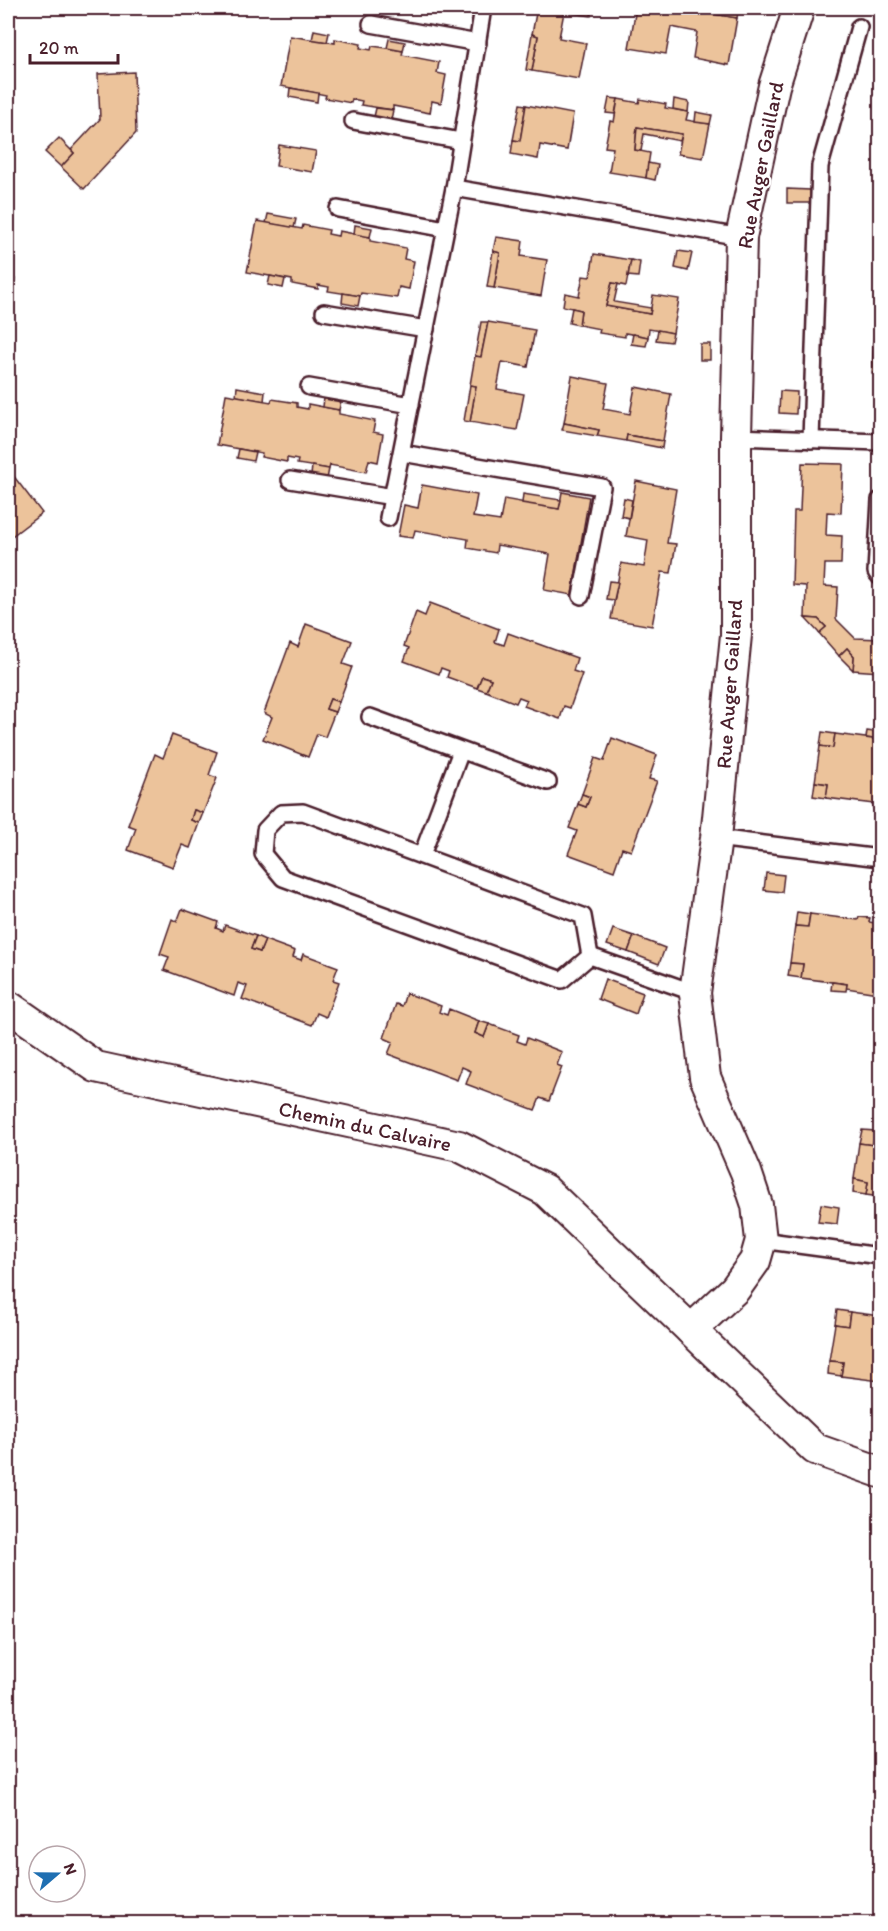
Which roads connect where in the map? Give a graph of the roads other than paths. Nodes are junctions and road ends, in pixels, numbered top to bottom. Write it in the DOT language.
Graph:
graph roads {
  1 [pos="483,8"];
  2 [pos="799,8"];
  3 [pos="371,24"];
  4 [pos="859,27"];
  5 [pos="478,43"];
  6 [pos="354,121"];
  7 [pos="461,141"];
  8 [pos="454,188"];
  9 [pos="338,208"];
  10 [pos="446,229"];
  11 [pos="741,237"];
  12 [pos="324,312"];
  13 [pos="426,329"];
  14 [pos="309,387"];
  15 [pos="411,405"];
  16 [pos="736,437"];
  17 [pos="811,440"];
  18 [pos="880,442"];
  19 [pos="402,453"];
  20 [pos="290,480"];
  21 [pos="393,497"];
  22 [pos="880,500"];
  23 [pos="388,518"];
  24 [pos="880,578"];
  25 [pos="581,596"];
  26 [pos="370,717"];
  27 [pos="461,751"];
  28 [pos="548,782"];
  29 [pos="716,838"];
  30 [pos="422,855"];
  31 [pos="880,858"];
  32 [pos="590,956"];
  33 [pos="695,993"];
  34 [pos="8,1005"];
  35 [pos="761,1240"];
  36 [pos="880,1256"];
  37 [pos="692,1330"];
  38 [pos="880,1472"];
  1 -- 5 [label="lane"];
  2 -- 11 [label="street, Rue Auger Gaillard"];
  3 -- 5 [label="lane"];
  4 -- 17 [label="lane"];
  5 -- 7 [label="lane"];
  6 -- 7 [label="lane"];
  7 -- 8 [label="lane"];
  8 -- 10 [label="lane"];
  8 -- 11 [label="lane"];
  9 -- 10 [label="lane"];
  10 -- 13 [label="lane"];
  11 -- 16 [label="street, Rue Auger Gaillard"];
  12 -- 13 [label="lane"];
  13 -- 15 [label="lane"];
  14 -- 15 [label="lane"];
  15 -- 19 [label="lane"];
  16 -- 17 [label="lane"];
  16 -- 29 [label="street, Rue Auger Gaillard"];
  17 -- 18 [label="lane"];
  19 -- 21 [label="lane"];
  19 -- 25 [label="lane"];
  20 -- 21 [label="lane"];
  21 -- 23 [label="lane"];
  22 -- 24 [label="lane"];
  26 -- 27 [label="lane"];
  27 -- 28 [label="lane"];
  27 -- 30 [label="lane"];
  29 -- 31 [label="lane"];
  29 -- 33 [label="street, Rue Auger Gaillard"];
  30 -- 32 [label="lane"];
  30 -- 32 [label="lane"];
  32 -- 33 [label="lane"];
  33 -- 35 [label="street, Rue Auger Gaillard"];
  34 -- 37 [label="street, Chemin du Calvaire"];
  35 -- 36 [label="lane"];
  35 -- 37 [label="street, Rue Auger Gaillard"];
  37 -- 38 [label="street, Chemin du Calvaire"];
}
